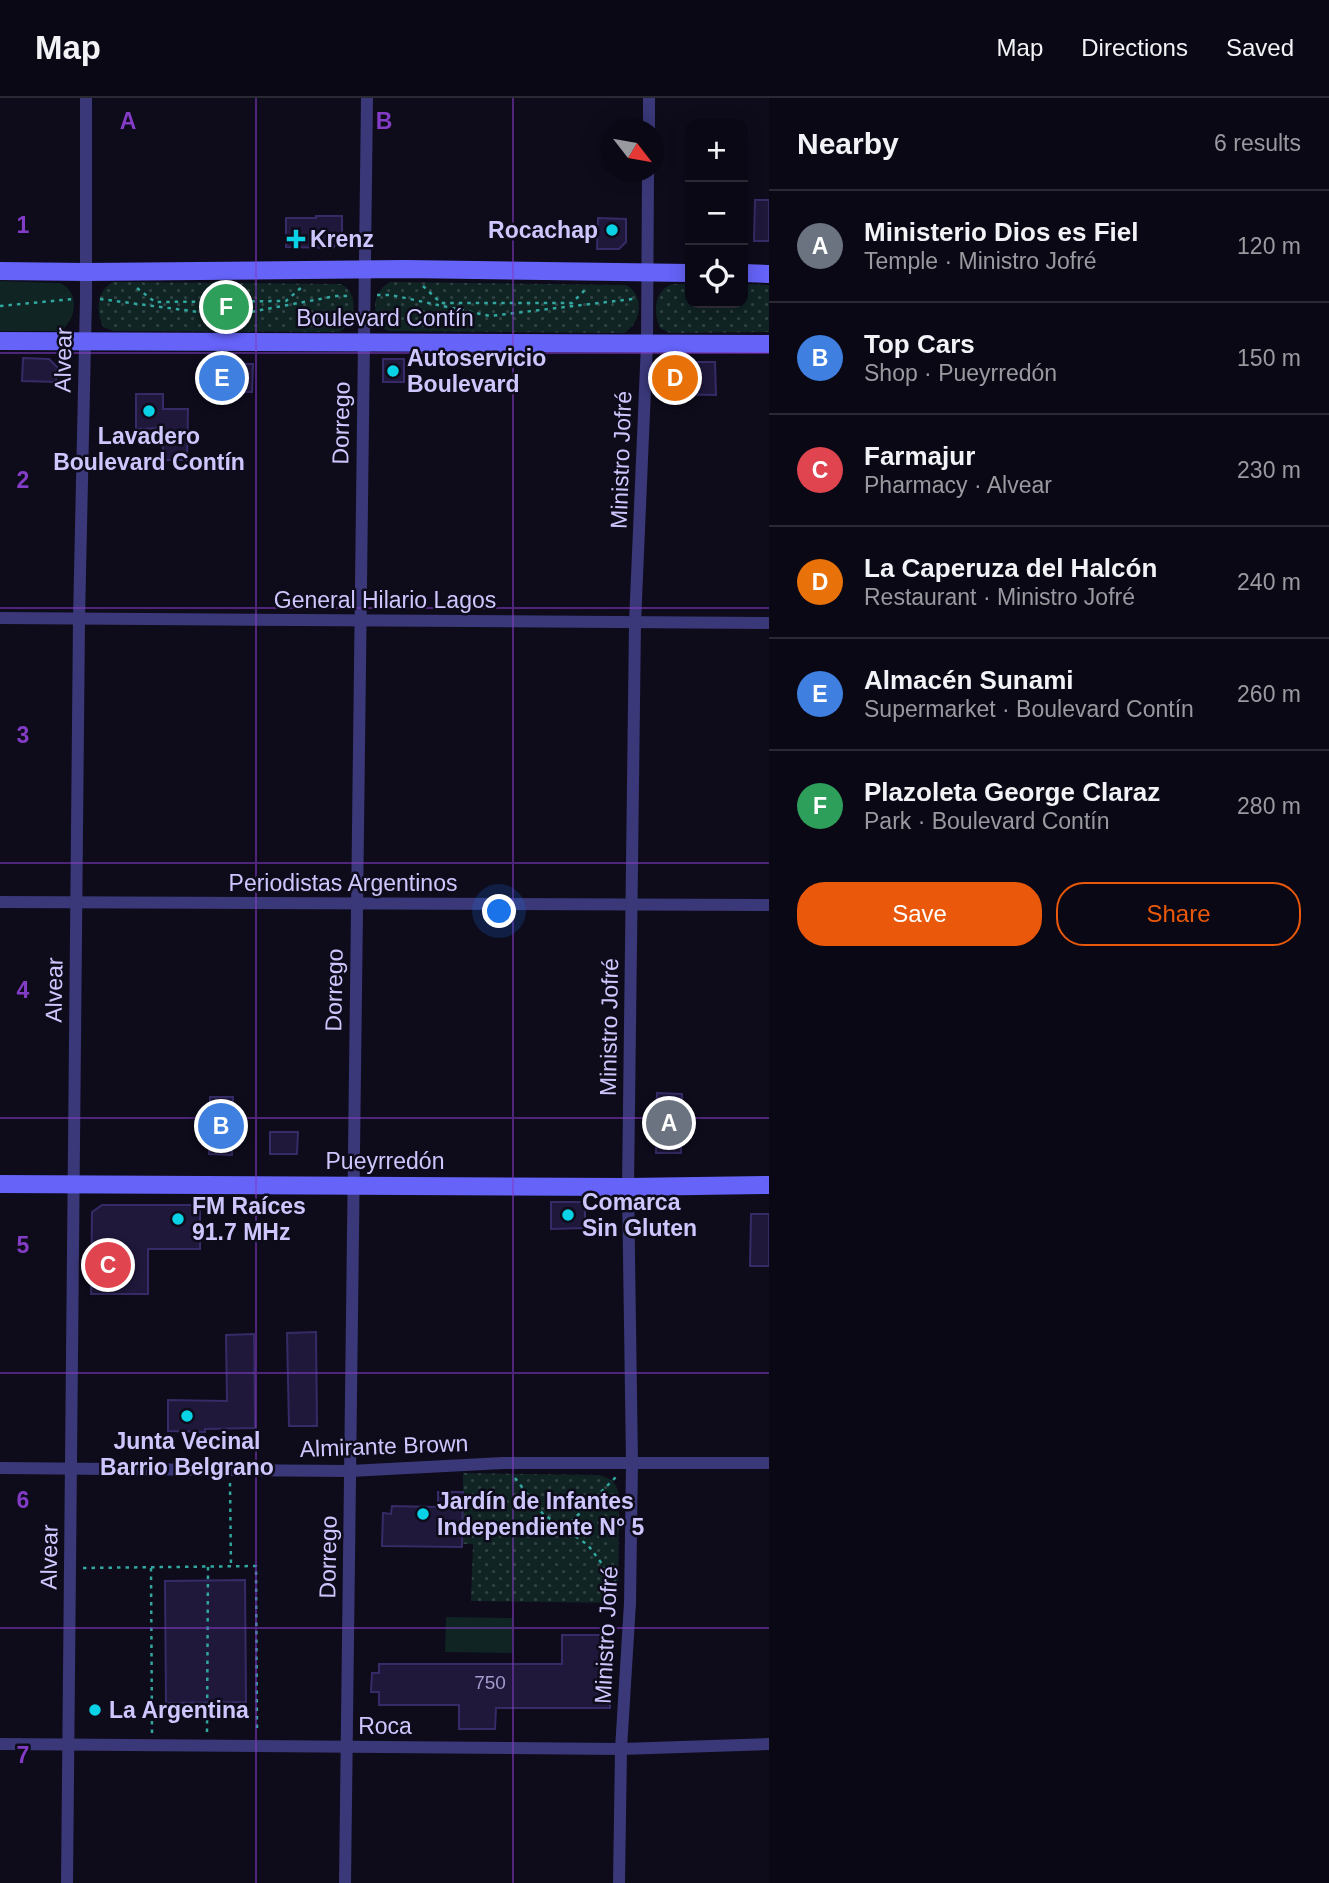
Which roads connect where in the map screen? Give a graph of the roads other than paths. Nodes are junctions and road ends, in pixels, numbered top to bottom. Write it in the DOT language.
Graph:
graph roads {
  1 [pos="86,98"];
  2 [pos="367,98"];
  3 [pos="649,98"];
  4 [pos="649,119"];
  5 [pos="649,182"];
  6 [pos="0,271"];
  7 [pos="365,271"];
  8 [pos="86,272"];
  9 [pos="648,272"];
  10 [pos="685,273"];
  11 [pos="748,274"];
  12 [pos="769,274"];
  13 [pos="0,341"];
  14 [pos="85,342"];
  15 [pos="363,342"];
  16 [pos="647,343"];
  17 [pos="769,344"];
  18 [pos="0,618"];
  19 [pos="79,619"];
  20 [pos="359,621"];
  21 [pos="635,623"];
  22 [pos="769,623"];
  23 [pos="0,902"];
  24 [pos="76,902"];
  25 [pos="356,904"];
  26 [pos="769,905"];
  27 [pos="632,906"];
  28 [pos="0,1184"];
  29 [pos="73,1184"];
  30 [pos="769,1185"];
  31 [pos="353,1186"];
  32 [pos="628,1187"];
  33 [pos="632,1463"];
  34 [pos="769,1463"];
  35 [pos="0,1468"];
  36 [pos="71,1469"];
  37 [pos="350,1471"];
  38 [pos="0,1744"];
  39 [pos="769,1744"];
  40 [pos="68,1745"];
  41 [pos="346,1746"];
  42 [pos="621,1749"];
  43 [pos="66,1883"];
  44 [pos="345,1883"];
  45 [pos="619,1883"];
  1 -- 8 [label="street, Alvear"];
  2 -- 7 [label="street, Dorrego"];
  3 -- 4 [label="street"];
  5 -- 9 [label="street, Ministro Jofré"];
  6 -- 8 [label="main road, Boulevard Contín"];
  7 -- 8 [label="main road, Boulevard Contín"];
  7 -- 9 [label="main road, Boulevard Contín"];
  7 -- 15 [label="street, Dorrego"];
  8 -- 14 [label="street, Alvear"];
  9 -- 10 [label="main road, Boulevard Contín"];
  9 -- 16 [label="street, Ministro Jofré"];
  11 -- 12 [label="main road"];
  13 -- 14 [label="main road, Boulevard Contín"];
  14 -- 15 [label="main road, Boulevard Contín"];
  14 -- 19 [label="street, Alvear"];
  15 -- 16 [label="main road, Boulevard Contín"];
  15 -- 20 [label="street, Dorrego"];
  16 -- 17 [label="main road, Boulevard Contín"];
  16 -- 21 [label="street, Ministro Jofré"];
  18 -- 19 [label="street, General Hilario Lagos"];
  19 -- 20 [label="street, General Hilario Lagos"];
  19 -- 24 [label="street, Alvear"];
  20 -- 21 [label="street, General Hilario Lagos"];
  20 -- 25 [label="street, Dorrego"];
  21 -- 22 [label="street, General Hilario Lagos"];
  21 -- 27 [label="street, Ministro Jofré"];
  23 -- 24 [label="street, Periodistas Argentinos"];
  24 -- 25 [label="street, Periodistas Argentinos"];
  24 -- 29 [label="street, Alvear"];
  25 -- 27 [label="street, Periodistas Argentinos"];
  25 -- 31 [label="street, Dorrego"];
  26 -- 27 [label="street, Periodistas Argentinos"];
  27 -- 32 [label="street, Ministro Jofré"];
  28 -- 29 [label="main road, Pueyrredón"];
  29 -- 31 [label="main road, Pueyrredón"];
  29 -- 36 [label="street, Alvear"];
  30 -- 32 [label="main road, Pueyrredón"];
  31 -- 32 [label="main road, Pueyrredón"];
  31 -- 37 [label="street, Dorrego"];
  32 -- 33 [label="street, Ministro Jofré"];
  33 -- 34 [label="street, Almirante Brown"];
  33 -- 37 [label="street, Almirante Brown"];
  33 -- 42 [label="street, Ministro Jofré"];
  35 -- 36 [label="street, Almirante Brown"];
  36 -- 37 [label="street, Almirante Brown"];
  36 -- 40 [label="street, Alvear"];
  37 -- 41 [label="street, Dorrego"];
  38 -- 40 [label="street, Roca"];
  39 -- 42 [label="street, Roca"];
  40 -- 41 [label="street, Roca"];
  40 -- 43 [label="street, Alvear"];
  41 -- 42 [label="street, Roca"];
  41 -- 44 [label="street, Dorrego"];
  42 -- 45 [label="street, Ministro Jofré"];
}
